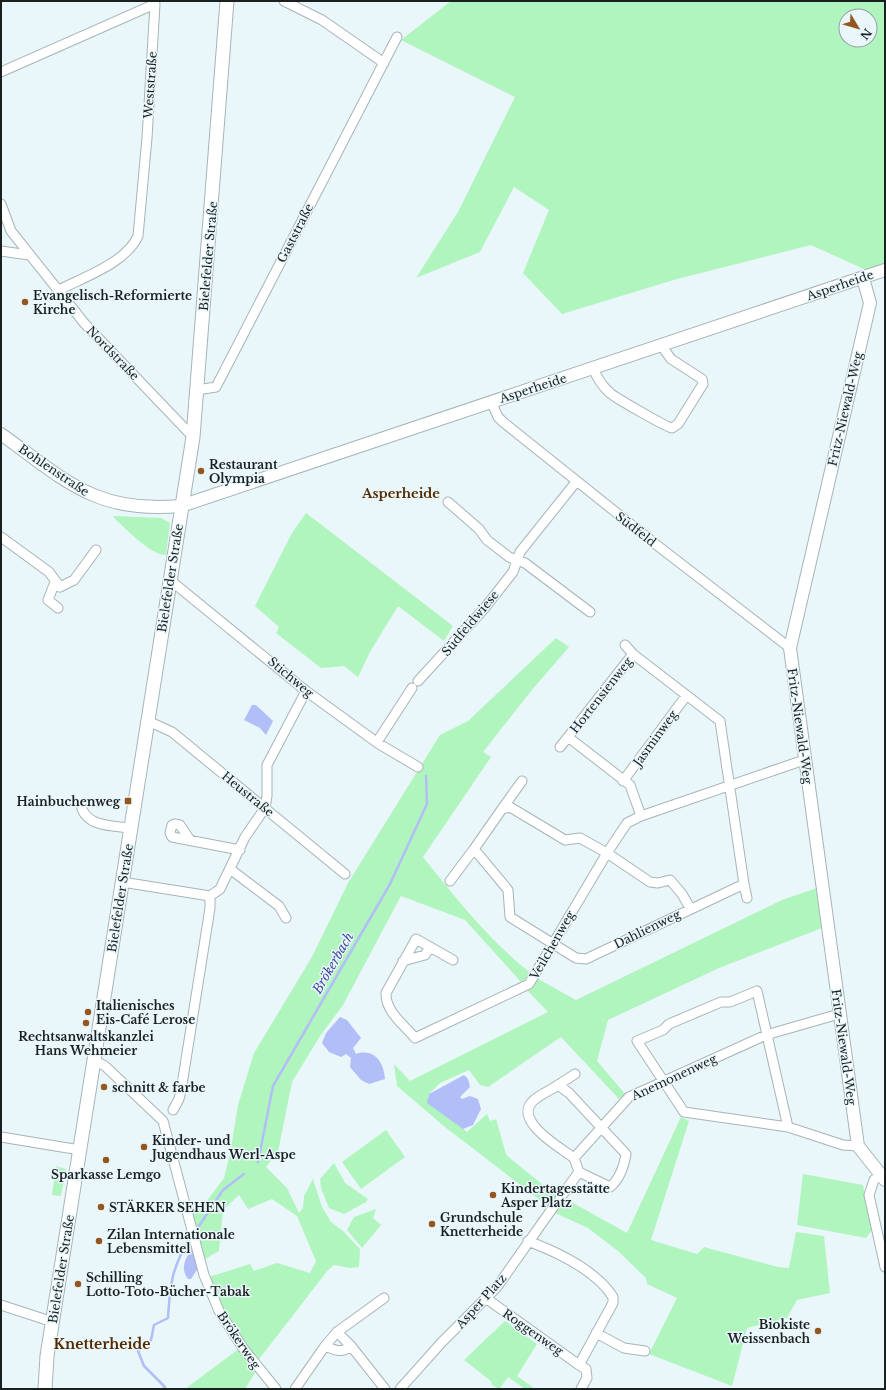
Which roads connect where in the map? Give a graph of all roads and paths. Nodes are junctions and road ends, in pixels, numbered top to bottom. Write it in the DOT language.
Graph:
graph roads {
  1 [pos="227,1"];
  2 [pos="284,1"];
  3 [pos="397,37"];
  4 [pos="384,63"];
  5 [pos="1,72"];
  6 [pos="1,204"];
  7 [pos="1,251"];
  8 [pos="29,254"];
  9 [pos="885,270"];
  10 [pos="862,278"];
  11 [pos="59,290"];
  12 [pos="661,345"];
  13 [pos="592,368"];
  14 [pos="197,390"];
  15 [pos="491,401"];
  16 [pos="1,434"];
  17 [pos="193,437"];
  18 [pos="576,482"];
  19 [pos="448,502"];
  20 [pos="181,506"];
  21 [pos="1,537"];
  22 [pos="96,550"];
  23 [pos="516,561"];
  24 [pos="170,580"];
  25 [pos="58,585"];
  26 [pos="58,608"];
  27 [pos="590,612"];
  28 [pos="625,645"];
  29 [pos="790,648"];
  30 [pos="634,654"];
  31 [pos="306,691"];
  32 [pos="686,696"];
  33 [pos="148,721"];
  34 [pos="568,737"];
  35 [pos="377,742"];
  36 [pos="560,747"];
  37 [pos="804,760"];
  38 [pos="418,767"];
  39 [pos="522,781"];
  40 [pos="624,781"];
  41 [pos="730,786"];
  42 [pos="265,808"];
  43 [pos="82,809"];
  44 [pos="502,809"];
  45 [pos="641,816"];
  46 [pos="131,828"];
  47 [pos="190,840"];
  48 [pos="474,849"];
  49 [pos="240,850"];
  50 [pos="607,853"];
  51 [pos="230,869"];
  52 [pos="346,874"];
  53 [pos="450,881"];
  54 [pos="122,882"];
  55 [pos="744,884"];
  56 [pos="210,896"];
  57 [pos="748,898"];
  58 [pos="690,908"];
  59 [pos="286,918"];
  60 [pos="552,944"];
  61 [pos="430,947"];
  62 [pos="453,960"];
  63 [pos="403,961"];
  64 [pos="839,1014"];
  65 [pos="766,1035"];
  66 [pos="94,1060"];
  67 [pos="575,1074"];
  68 [pos="664,1082"];
  69 [pos="558,1085"];
  70 [pos="173,1110"];
  71 [pos="602,1127"];
  72 [pos="788,1127"];
  73 [pos="1,1137"];
  74 [pos="858,1146"];
  75 [pos="80,1150"];
  76 [pos="574,1158"];
  77 [pos="579,1172"];
  78 [pos="882,1177"];
  79 [pos="560,1198"];
  80 [pos="554,1206"];
  81 [pos="528,1240"];
  82 [pos="885,1267"];
  83 [pos="384,1298"];
  84 [pos="487,1299"];
  85 [pos="1,1305"];
  86 [pos="52,1322"];
  87 [pos="337,1332"];
  88 [pos="596,1334"];
  89 [pos="325,1346"];
  90 [pos="350,1346"];
  91 [pos="645,1351"];
  92 [pos="579,1365"];
  93 [pos="45,1389"];
  94 [pos="276,1389"];
  95 [pos="295,1389"];
  96 [pos="385,1389"];
  97 [pos="400,1389"];
  98 [pos="581,1389"];
  1 -- 14 [label="main road, Bielefelder Straße"];
  2 -- 4 [label="street"];
  3 -- 4 [label="street, Gaststraße"];
  4 -- 14 [label="street, Gaststraße"];
  5 -- 11 [label="street, Weststraße"];
  6 -- 8 [label="street, Nordstraße"];
  7 -- 8 [label="street"];
  8 -- 11 [label="street, Nordstraße"];
  9 -- 10 [label="street, Asperheide"];
  10 -- 12 [label="street, Asperheide"];
  10 -- 29 [label="street, Fritz-Niewald-Weg"];
  11 -- 17 [label="street, Nordstraße"];
  12 -- 13 [label="street, Asperheide"];
  12 -- 13 [label="street"];
  13 -- 15 [label="street, Asperheide"];
  14 -- 17 [label="main road, Bielefelder Straße"];
  15 -- 18 [label="street, Südfeld"];
  15 -- 20 [label="street, Asperheide"];
  16 -- 20 [label="street, Bohlenstraße"];
  17 -- 20 [label="main road, Bielefelder Straße"];
  18 -- 23 [label="street, Südfeldwiese"];
  18 -- 29 [label="street, Südfeld"];
  19 -- 23 [label="street"];
  20 -- 24 [label="main road, Bielefelder Straße"];
  21 -- 25 [label="street"];
  22 -- 25 [label="street"];
  23 -- 27 [label="street"];
  23 -- 35 [label="street, Südfeldwiese"];
  24 -- 31 [label="street, Stichweg"];
  24 -- 33 [label="main road, Bielefelder Straße"];
  25 -- 26 [label="street"];
  28 -- 30 [label="street, Hortensienweg"];
  29 -- 37 [label="street, Fritz-Niewald-Weg"];
  30 -- 32 [label="street, Hortensienweg"];
  30 -- 34 [label="street, Hortensienweg"];
  31 -- 35 [label="street, Stichweg"];
  31 -- 42 [label="street"];
  32 -- 40 [label="street, Jasminweg"];
  32 -- 41 [label="street, Hortensienweg"];
  33 -- 42 [label="street, Heustraße"];
  33 -- 46 [label="main road, Bielefelder Straße"];
  34 -- 36 [label="street, Hortensienweg"];
  34 -- 40 [label="street, Hortensienweg"];
  35 -- 38 [label="street, Stichweg"];
  37 -- 41 [label="street, Veilchenweg"];
  37 -- 64 [label="street, Fritz-Niewald-Weg"];
  39 -- 44 [label="street"];
  40 -- 45 [label="street, Hortensienweg"];
  41 -- 45 [label="street, Veilchenweg"];
  41 -- 55 [label="street"];
  42 -- 49 [label="street"];
  42 -- 52 [label="street, Heustraße"];
  43 -- 46 [label="street"];
  44 -- 48 [label="street"];
  44 -- 50 [label="street"];
  45 -- 50 [label="street, Veilchenweg"];
  46 -- 54 [label="main road, Bielefelder Straße"];
  47 -- 49 [label="street"];
  48 -- 53 [label="street"];
  48 -- 60 [label="street, Dahlienweg"];
  49 -- 51 [label="street"];
  50 -- 58 [label="street"];
  50 -- 60 [label="street, Veilchenweg"];
  51 -- 56 [label="street"];
  51 -- 59 [label="street"];
  54 -- 56 [label="street"];
  54 -- 66 [label="main road, Bielefelder Straße"];
  55 -- 57 [label="street"];
  55 -- 58 [label="street, Dahlienweg"];
  56 -- 70 [label="street"];
  58 -- 60 [label="street, Dahlienweg"];
  60 -- 63 [label="street, Veilchenweg"];
  61 -- 62 [label="street, Veilchenweg"];
  61 -- 63 [label="street"];
  61 -- 63 [label="street, Veilchenweg"];
  64 -- 65 [label="street, Anemonenweg"];
  64 -- 74 [label="street, Fritz-Niewald-Weg"];
  65 -- 68 [label="street, Anemonenweg"];
  65 -- 68 [label="street"];
  65 -- 72 [label="street"];
  66 -- 75 [label="main road, Bielefelder Straße"];
  66 -- 94 [label="street, Brökerweg"];
  67 -- 69 [label="street"];
  68 -- 71 [label="street, Anemonenweg"];
  68 -- 72 [label="street"];
  69 -- 71 [label="street"];
  69 -- 76 [label="street"];
  71 -- 76 [label="street, Anemonenweg"];
  71 -- 77 [label="street"];
  72 -- 74 [label="street"];
  73 -- 75 [label="street"];
  74 -- 78 [label="street, Fritz-Niewald-Weg"];
  75 -- 86 [label="main road, Bielefelder Straße"];
  76 -- 77 [label="street"];
  77 -- 79 [label="street"];
  78 -- 82 [label="street, Fritz-Niewald-Weg"];
  80 -- 81 [label="street, Asper Platz"];
  81 -- 84 [label="street, Asper Platz"];
  81 -- 88 [label="street"];
  83 -- 87 [label="street"];
  84 -- 92 [label="street, Roggenweg"];
  84 -- 97 [label="street, Asper Platz"];
  85 -- 86 [label="street"];
  86 -- 93 [label="main road, Bielefelder Straße"];
  87 -- 89 [label="street"];
  87 -- 90 [label="street"];
  88 -- 91 [label="street"];
  88 -- 92 [label="street"];
  89 -- 90 [label="street"];
  89 -- 95 [label="street"];
  90 -- 96 [label="street"];
  92 -- 98 [label="street"];
}
